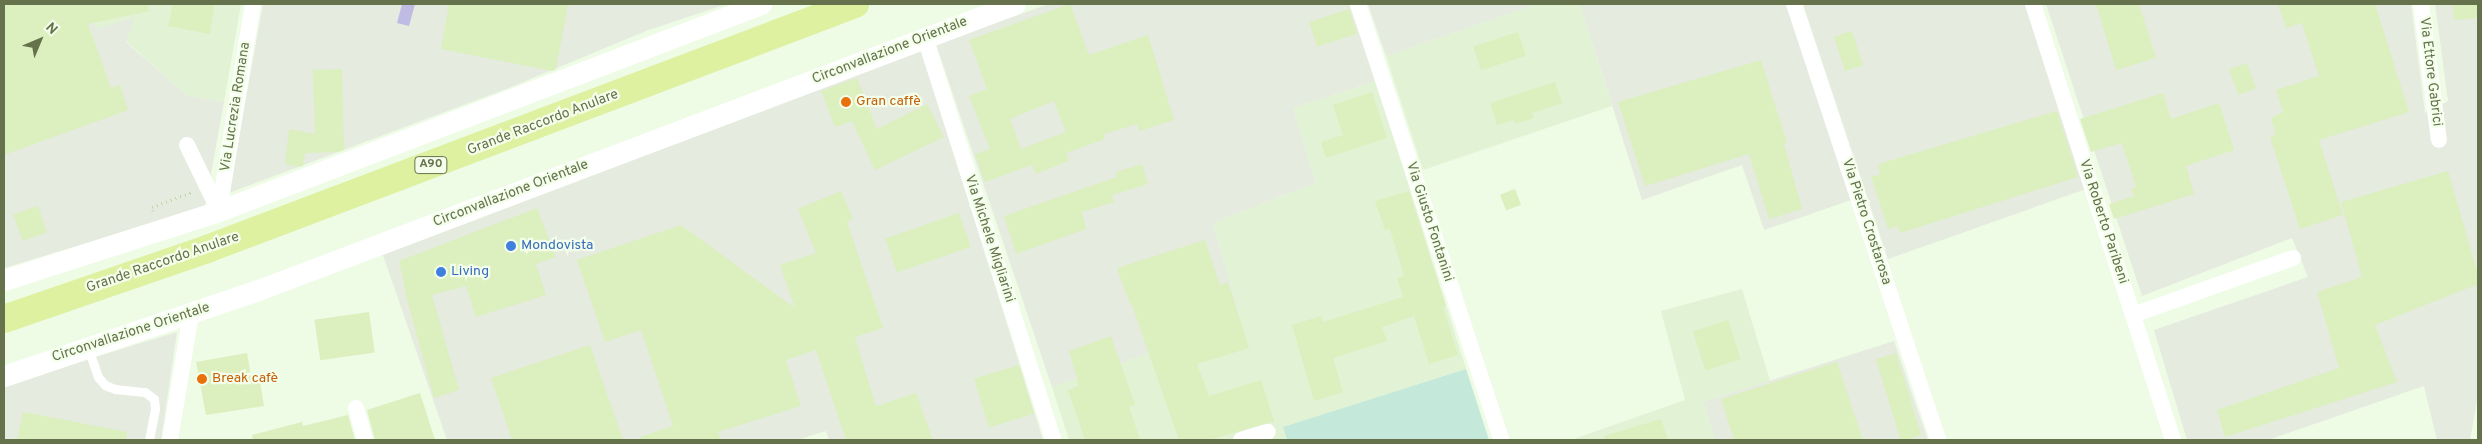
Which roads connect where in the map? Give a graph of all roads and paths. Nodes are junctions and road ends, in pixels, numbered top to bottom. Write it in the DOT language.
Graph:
graph roads {
  1 [pos="253,4"];
  2 [pos="761,4"];
  3 [pos="855,4"];
  4 [pos="1015,4"];
  5 [pos="1358,4"];
  6 [pos="1794,4"];
  7 [pos="2033,4"];
  8 [pos="2421,4"];
  9 [pos="925,38"];
  10 [pos="2439,140"];
  11 [pos="188,145"];
  12 [pos="206,187"];
  13 [pos="219,211"];
  14 [pos="155,216"];
  15 [pos="2293,258"];
  16 [pos="4,280"];
  17 [pos="191,314"];
  18 [pos="2133,315"];
  19 [pos="4,319"];
  20 [pos="88,348"];
  21 [pos="4,376"];
  22 [pos="356,408"];
  23 [pos="1268,432"];
  24 [pos="149,440"];
  25 [pos="170,440"];
  26 [pos="365,440"];
  27 [pos="1053,440"];
  28 [pos="1241,440"];
  29 [pos="1501,440"];
  30 [pos="1938,440"];
  31 [pos="2173,440"];
  1 -- 13 [label="street, Via Lucrezia Romana"];
  2 -- 13 [label="street"];
  3 -- 19 [label="highway, Grande Raccordo Anulare / A90"];
  4 -- 9 [label="street, Circonvallazione Orientale"];
  5 -- 29 [label="street, Via Giusto Fontanini"];
  6 -- 30 [label="street, Via Pietro Crostarosa"];
  7 -- 18 [label="street, Via Roberto Paribeni"];
  8 -- 10 [label="street, Via Ettore Gabrici"];
  9 -- 17 [label="street, Circonvallazione Orientale"];
  9 -- 27 [label="street, Via Michele Migliarini"];
  11 -- 12 [label="street"];
  12 -- 13 [label="street"];
  12 -- 14 [label="path"];
  13 -- 16 [label="street"];
  15 -- 18 [label="street"];
  17 -- 20 [label="street, Circonvallazione Orientale"];
  17 -- 25 [label="street"];
  18 -- 31 [label="street, Via Roberto Paribeni"];
  20 -- 21 [label="street, Circonvallazione Orientale"];
  20 -- 24 [label="lane"];
  22 -- 26 [label="street"];
  23 -- 28 [label="street"];
}
